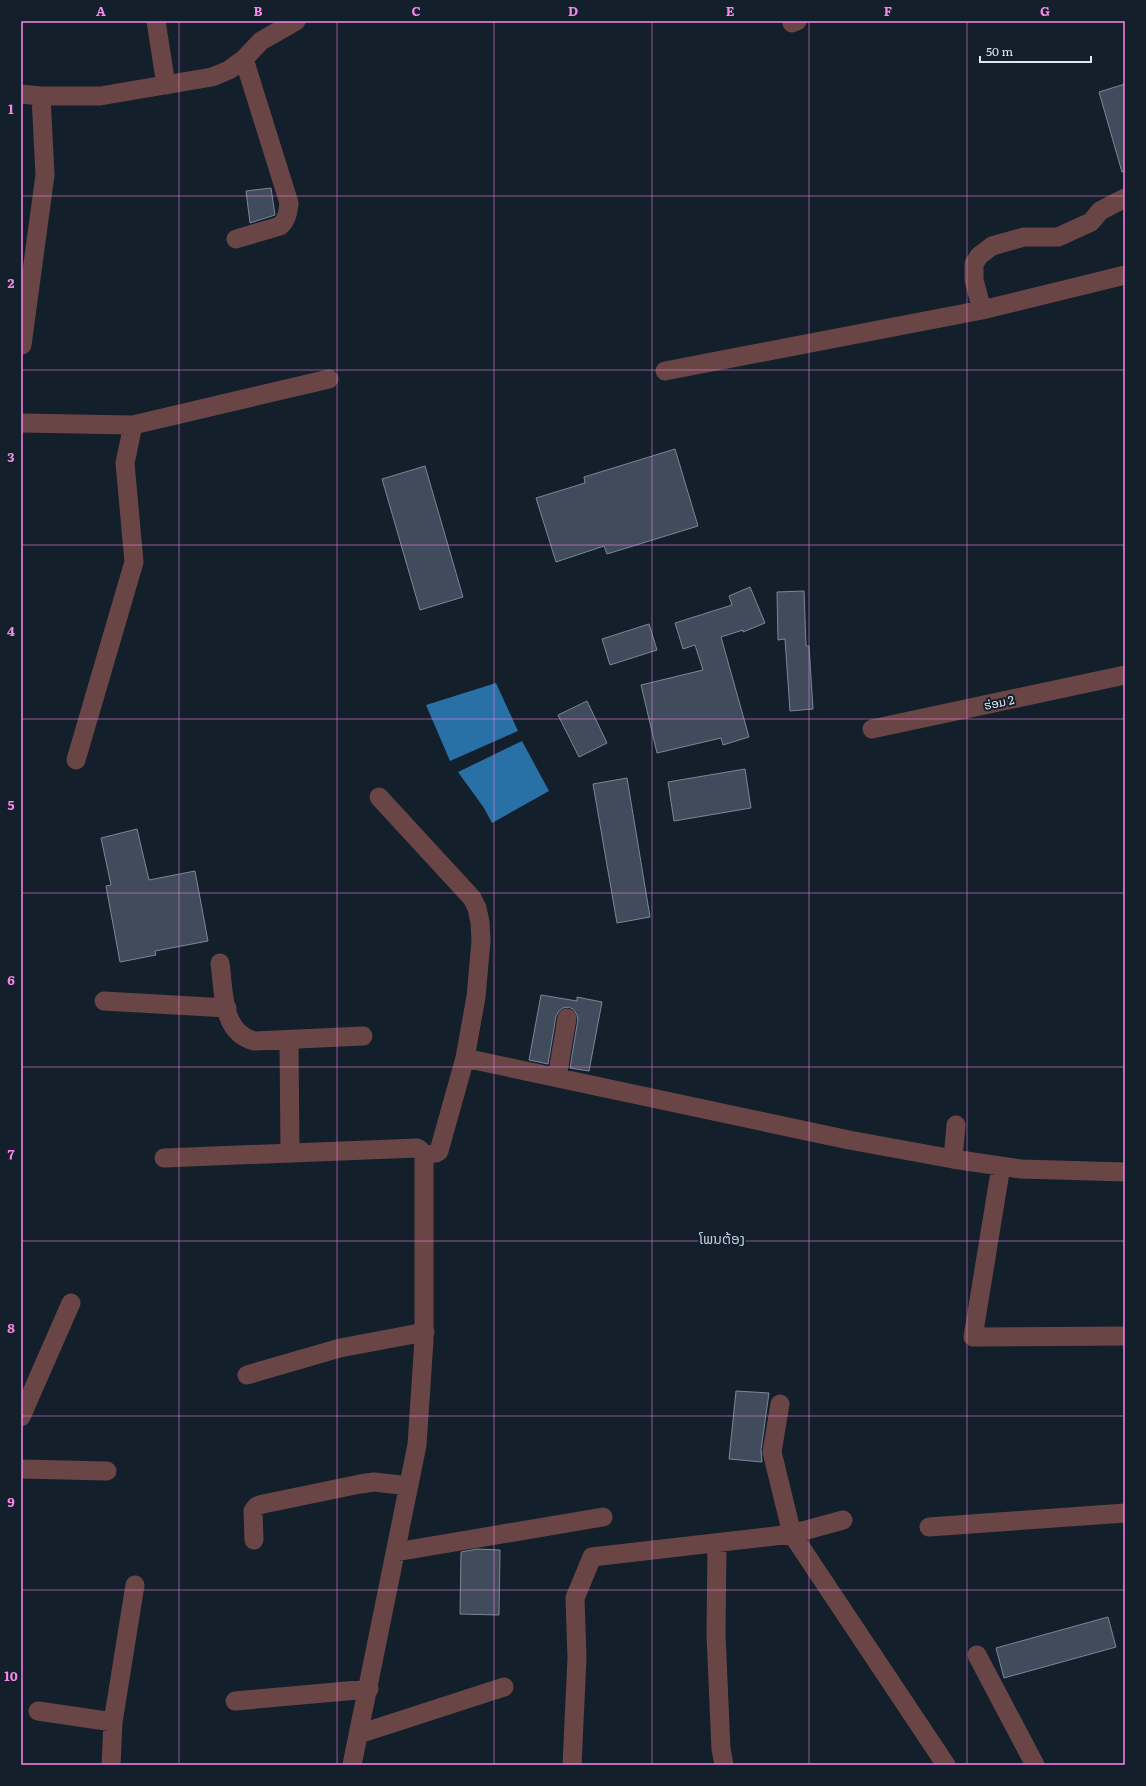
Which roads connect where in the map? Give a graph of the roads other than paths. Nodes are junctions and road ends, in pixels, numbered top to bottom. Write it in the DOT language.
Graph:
graph roads {
  1 [pos="156,21"];
  2 [pos="296,21"];
  3 [pos="244,59"];
  4 [pos="166,85"];
  5 [pos="21,94"];
  6 [pos="41,96"];
  7 [pos="1125,198"];
  8 [pos="236,239"];
  9 [pos="1125,275"];
  10 [pos="982,310"];
  11 [pos="22,345"];
  12 [pos="665,371"];
  13 [pos="329,379"];
  14 [pos="21,423"];
  15 [pos="133,425"];
  16 [pos="1125,675"];
  17 [pos="872,729"];
  18 [pos="76,760"];
  19 [pos="380,797"];
  20 [pos="220,963"];
  21 [pos="104,1001"];
  22 [pos="227,1008"];
  23 [pos="567,1018"];
  24 [pos="363,1036"];
  25 [pos="289,1040"];
  26 [pos="464,1058"];
  27 [pos="557,1078"];
  28 [pos="956,1125"];
  29 [pos="290,1153"];
  30 [pos="424,1156"];
  31 [pos="164,1158"];
  32 [pos="953,1159"];
  33 [pos="1001,1166"];
  34 [pos="1125,1172"];
  35 [pos="71,1303"];
  36 [pos="424,1332"];
  37 [pos="1125,1336"];
  38 [pos="247,1375"];
  39 [pos="780,1404"];
  40 [pos="21,1417"];
  41 [pos="21,1469"];
  42 [pos="107,1471"];
  43 [pos="409,1486"];
  44 [pos="1125,1514"];
  45 [pos="603,1517"];
  46 [pos="842,1520"];
  47 [pos="929,1526"];
  48 [pos="792,1534"];
  49 [pos="254,1540"];
  50 [pos="717,1544"];
  51 [pos="396,1552"];
  52 [pos="135,1585"];
  53 [pos="977,1655"];
  54 [pos="504,1687"];
  55 [pos="368,1689"];
  56 [pos="236,1701"];
  57 [pos="38,1711"];
  58 [pos="113,1722"];
  59 [pos="359,1734"];
  60 [pos="111,1765"];
  61 [pos="352,1765"];
  62 [pos="572,1765"];
  63 [pos="724,1765"];
  64 [pos="946,1765"];
  65 [pos="1035,1765"];
  1 -- 4 [label="street"];
  2 -- 3 [label="street"];
  3 -- 4 [label="street"];
  3 -- 8 [label="street"];
  4 -- 6 [label="street"];
  5 -- 6 [label="street"];
  6 -- 11 [label="street"];
  7 -- 10 [label="street"];
  9 -- 10 [label="street"];
  10 -- 12 [label="street"];
  13 -- 15 [label="street"];
  14 -- 15 [label="street"];
  15 -- 18 [label="street"];
  16 -- 17 [label="street, ຮ່ອມ 2"];
  19 -- 26 [label="street"];
  20 -- 22 [label="street"];
  21 -- 22 [label="street"];
  22 -- 25 [label="street"];
  23 -- 27 [label="street"];
  24 -- 25 [label="street"];
  25 -- 29 [label="street"];
  26 -- 27 [label="street"];
  26 -- 30 [label="street"];
  27 -- 32 [label="street"];
  28 -- 32 [label="street"];
  29 -- 30 [label="street"];
  29 -- 31 [label="street"];
  30 -- 36 [label="street"];
  32 -- 33 [label="street"];
  33 -- 34 [label="street"];
  33 -- 37 [label="street"];
  35 -- 40 [label="street"];
  36 -- 38 [label="street"];
  36 -- 43 [label="street"];
  39 -- 48 [label="street"];
  41 -- 42 [label="street"];
  43 -- 49 [label="street"];
  43 -- 51 [label="street"];
  44 -- 47 [label="street"];
  45 -- 51 [label="street"];
  46 -- 48 [label="street"];
  48 -- 50 [label="street"];
  48 -- 64 [label="street"];
  50 -- 62 [label="street"];
  50 -- 63 [label="street"];
  51 -- 55 [label="street"];
  52 -- 58 [label="street"];
  53 -- 65 [label="street"];
  54 -- 59 [label="street"];
  55 -- 56 [label="street"];
  55 -- 59 [label="street"];
  57 -- 58 [label="street"];
  58 -- 60 [label="street"];
  59 -- 61 [label="street"];
}
